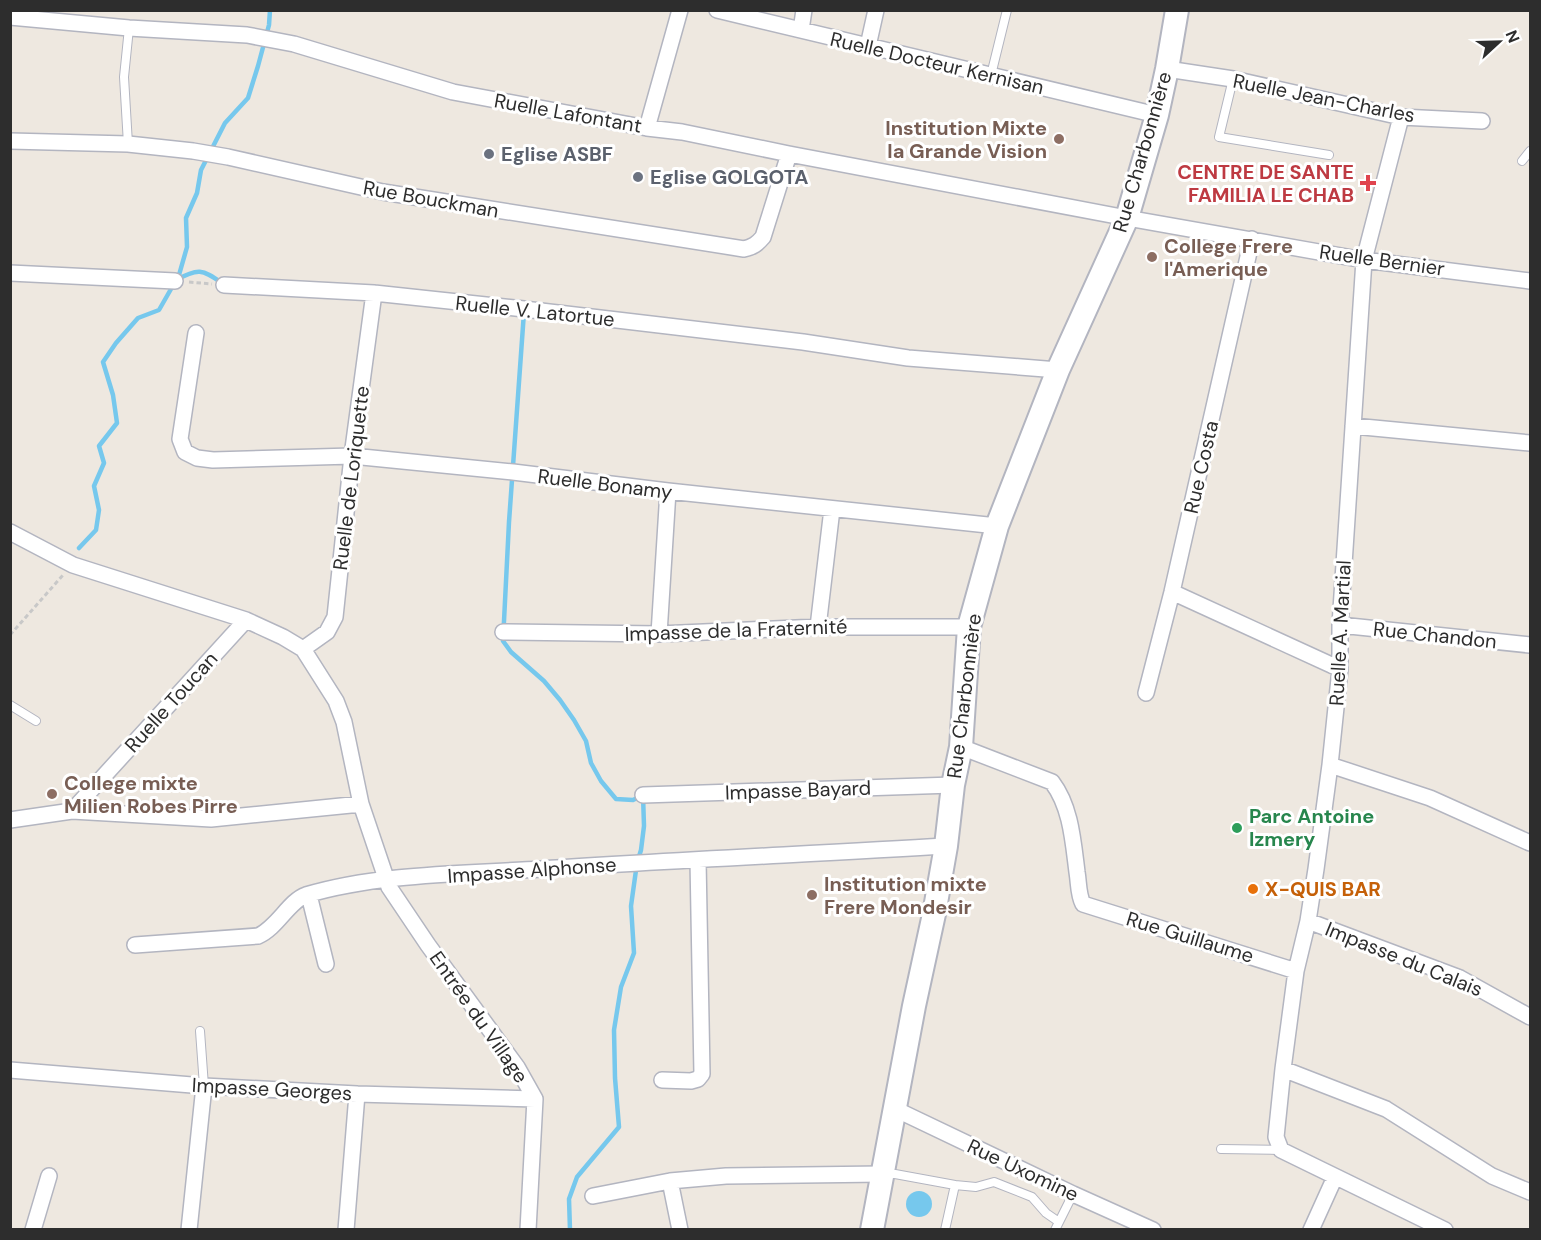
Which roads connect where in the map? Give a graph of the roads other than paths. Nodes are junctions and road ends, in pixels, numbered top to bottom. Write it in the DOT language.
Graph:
graph roads {
  1 [pos="680,10"];
  2 [pos="717,10"];
  3 [pos="804,10"];
  4 [pos="876,10"];
  5 [pos="1007,10"];
  6 [pos="1177,10"];
  7 [pos="10,17"];
  8 [pos="129,28"];
  9 [pos="801,30"];
  10 [pos="868,46"];
  11 [pos="1167,69"];
  12 [pos="992,75"];
  13 [pos="1233,79"];
  14 [pos="1158,115"];
  15 [pos="1401,117"];
  16 [pos="1482,121"];
  17 [pos="646,128"];
  18 [pos="10,141"];
  19 [pos="128,144"];
  20 [pos="1530,151"];
  21 [pos="789,154"];
  22 [pos="1329,155"];
  23 [pos="1522,161"];
  24 [pos="1127,218"];
  25 [pos="1252,239"];
  26 [pos="1364,260"];
  27 [pos="10,273"];
  28 [pos="175,281"];
  29 [pos="1530,281"];
  30 [pos="224,285"];
  31 [pos="374,293"];
  32 [pos="196,333"];
  33 [pos="1058,370"];
  34 [pos="1353,426"];
  35 [pos="1530,442"];
  36 [pos="352,456"];
  37 [pos="668,491"];
  38 [pos="832,509"];
  39 [pos="997,526"];
  40 [pos="10,532"];
  41 [pos="1172,592"];
  42 [pos="246,620"];
  43 [pos="1340,625"];
  44 [pos="818,627"];
  45 [pos="969,627"];
  46 [pos="503,632"];
  47 [pos="659,634"];
  48 [pos="1530,645"];
  49 [pos="303,649"];
  50 [pos="1340,669"];
  51 [pos="1146,693"];
  52 [pos="10,705"];
  53 [pos="36,721"];
  54 [pos="961,747"];
  55 [pos="1330,765"];
  56 [pos="953,785"];
  57 [pos="643,795"];
  58 [pos="361,804"];
  59 [pos="72,811"];
  60 [pos="10,820"];
  61 [pos="1530,843"];
  62 [pos="946,846"];
  63 [pos="698,860"];
  64 [pos="388,883"];
  65 [pos="309,895"];
  66 [pos="1308,921"];
  67 [pos="135,945"];
  68 [pos="326,964"];
  69 [pos="1296,971"];
  70 [pos="1530,1017"];
  71 [pos="200,1031"];
  72 [pos="1282,1069"];
  73 [pos="10,1070"];
  74 [pos="662,1080"];
  75 [pos="204,1086"];
  76 [pos="357,1094"];
  77 [pos="535,1099"];
  78 [pos="895,1109"];
  79 [pos="1221,1149"];
  80 [pos="1281,1150"];
  81 [pos="883,1174"];
  82 [pos="49,1176"];
  83 [pos="1335,1177"];
  84 [pos="670,1181"];
  85 [pos="955,1185"];
  86 [pos="1530,1192"];
  87 [pos="1073,1194"];
  88 [pos="593,1196"];
  89 [pos="1057,1226"];
  90 [pos="33,1230"];
  91 [pos="189,1230"];
  92 [pos="346,1230"];
  93 [pos="528,1230"];
  94 [pos="680,1230"];
  95 [pos="872,1230"];
  96 [pos="945,1230"];
  97 [pos="1153,1230"];
  98 [pos="1311,1230"];
  99 [pos="1445,1230"];
  1 -- 17 [label="street"];
  2 -- 9 [label="street, Ruelle Docteur Kernisan"];
  3 -- 9 [label="street"];
  4 -- 10 [label="street"];
  5 -- 12 [label="lane"];
  6 -- 11 [label="street, Rue Charbonnière"];
  7 -- 8 [label="street, Ruelle Lafontant"];
  8 -- 17 [label="street, Ruelle Lafontant"];
  8 -- 19 [label="lane"];
  9 -- 10 [label="street, Ruelle Docteur Kernisan"];
  10 -- 12 [label="street, Ruelle Docteur Kernisan"];
  11 -- 13 [label="street, Ruelle Jean-Charles"];
  11 -- 14 [label="street, Rue Charbonnière"];
  12 -- 14 [label="street, Ruelle Docteur Kernisan"];
  13 -- 15 [label="street, Ruelle Jean-Charles"];
  13 -- 22 [label="lane"];
  14 -- 24 [label="street, Rue Charbonnière"];
  15 -- 16 [label="street, Ruelle Jean-Charles"];
  15 -- 26 [label="street, Ruelle A. Martial"];
  17 -- 21 [label="street, Ruelle Lafontant"];
  18 -- 19 [label="street, Rue Bouckman"];
  19 -- 21 [label="street, Rue Bouckman"];
  20 -- 23 [label="lane"];
  21 -- 24 [label="street, Ruelle Lafontant"];
  24 -- 25 [label="street, Ruelle Bernier"];
  24 -- 33 [label="street, Rue Charbonnière"];
  25 -- 26 [label="street, Ruelle Bernier"];
  25 -- 41 [label="street, Rue Costa"];
  26 -- 29 [label="street, Ruelle Bernier"];
  26 -- 34 [label="street, Ruelle A. Martial"];
  27 -- 28 [label="street"];
  30 -- 31 [label="street, Ruelle V. Latortue"];
  31 -- 33 [label="street, Ruelle V. Latortue"];
  31 -- 36 [label="street, Ruelle de Loriquette"];
  32 -- 36 [label="street, Ruelle Bonamy"];
  33 -- 39 [label="street, Rue Charbonnière"];
  34 -- 35 [label="street"];
  34 -- 43 [label="street, Ruelle A. Martial"];
  36 -- 37 [label="street, Ruelle Bonamy"];
  36 -- 49 [label="street, Ruelle de Loriquette"];
  37 -- 38 [label="street, Ruelle Bonamy"];
  37 -- 47 [label="street"];
  38 -- 39 [label="street, Ruelle Bonamy"];
  38 -- 44 [label="street"];
  39 -- 45 [label="street, Rue Charbonnière"];
  40 -- 42 [label="street"];
  41 -- 50 [label="street"];
  41 -- 51 [label="street, Rue Costa"];
  42 -- 49 [label="street"];
  42 -- 59 [label="street, Ruelle Toucan"];
  43 -- 48 [label="street, Rue Chandon"];
  43 -- 50 [label="street, Ruelle A. Martial"];
  44 -- 45 [label="street, Impasse de la Fraternité"];
  44 -- 47 [label="street, Impasse de la Fraternité"];
  45 -- 54 [label="street, Rue Charbonnière"];
  46 -- 47 [label="street, Impasse de la Fraternité"];
  49 -- 58 [label="street, Entrée du Village"];
  50 -- 55 [label="street, Ruelle A. Martial"];
  52 -- 53 [label="lane"];
  54 -- 56 [label="street, Rue Charbonnière"];
  54 -- 69 [label="street, Rue Guillaume"];
  55 -- 61 [label="street"];
  55 -- 66 [label="street, Ruelle A. Martial"];
  56 -- 57 [label="street, Impasse Bayard"];
  56 -- 62 [label="street, Rue Charbonnière"];
  58 -- 59 [label="street"];
  58 -- 64 [label="street, Entrée du Village"];
  59 -- 60 [label="street"];
  62 -- 63 [label="street, Impasse Alphonse"];
  62 -- 78 [label="street, Rue Charbonnière"];
  63 -- 64 [label="street, Impasse Alphonse"];
  63 -- 74 [label="street"];
  64 -- 65 [label="street, Impasse Alphonse"];
  64 -- 77 [label="street, Entrée du Village"];
  65 -- 67 [label="street, Impasse Alphonse"];
  65 -- 68 [label="street"];
  66 -- 69 [label="street, Ruelle A. Martial"];
  66 -- 70 [label="street, Impasse du Calais"];
  69 -- 72 [label="street, Ruelle A. Martial"];
  71 -- 75 [label="lane"];
  72 -- 80 [label="street, Ruelle A. Martial"];
  72 -- 86 [label="street"];
  73 -- 75 [label="street, Impasse Georges"];
  75 -- 76 [label="street, Impasse Georges"];
  75 -- 91 [label="street"];
  76 -- 77 [label="street, Impasse Georges"];
  76 -- 92 [label="street"];
  77 -- 93 [label="street, Entrée du Village"];
  78 -- 81 [label="street, Rue Charbonnière"];
  78 -- 87 [label="street, Rue Uxomine"];
  79 -- 80 [label="lane"];
  80 -- 83 [label="street"];
  81 -- 84 [label="street"];
  81 -- 85 [label="lane"];
  81 -- 95 [label="street, Rue Charbonnière"];
  82 -- 90 [label="street"];
  83 -- 98 [label="street"];
  83 -- 99 [label="street"];
  84 -- 88 [label="street"];
  84 -- 94 [label="street"];
  85 -- 89 [label="lane"];
  85 -- 96 [label="lane"];
  87 -- 89 [label="lane"];
  87 -- 97 [label="street, Rue Uxomine"];
}
